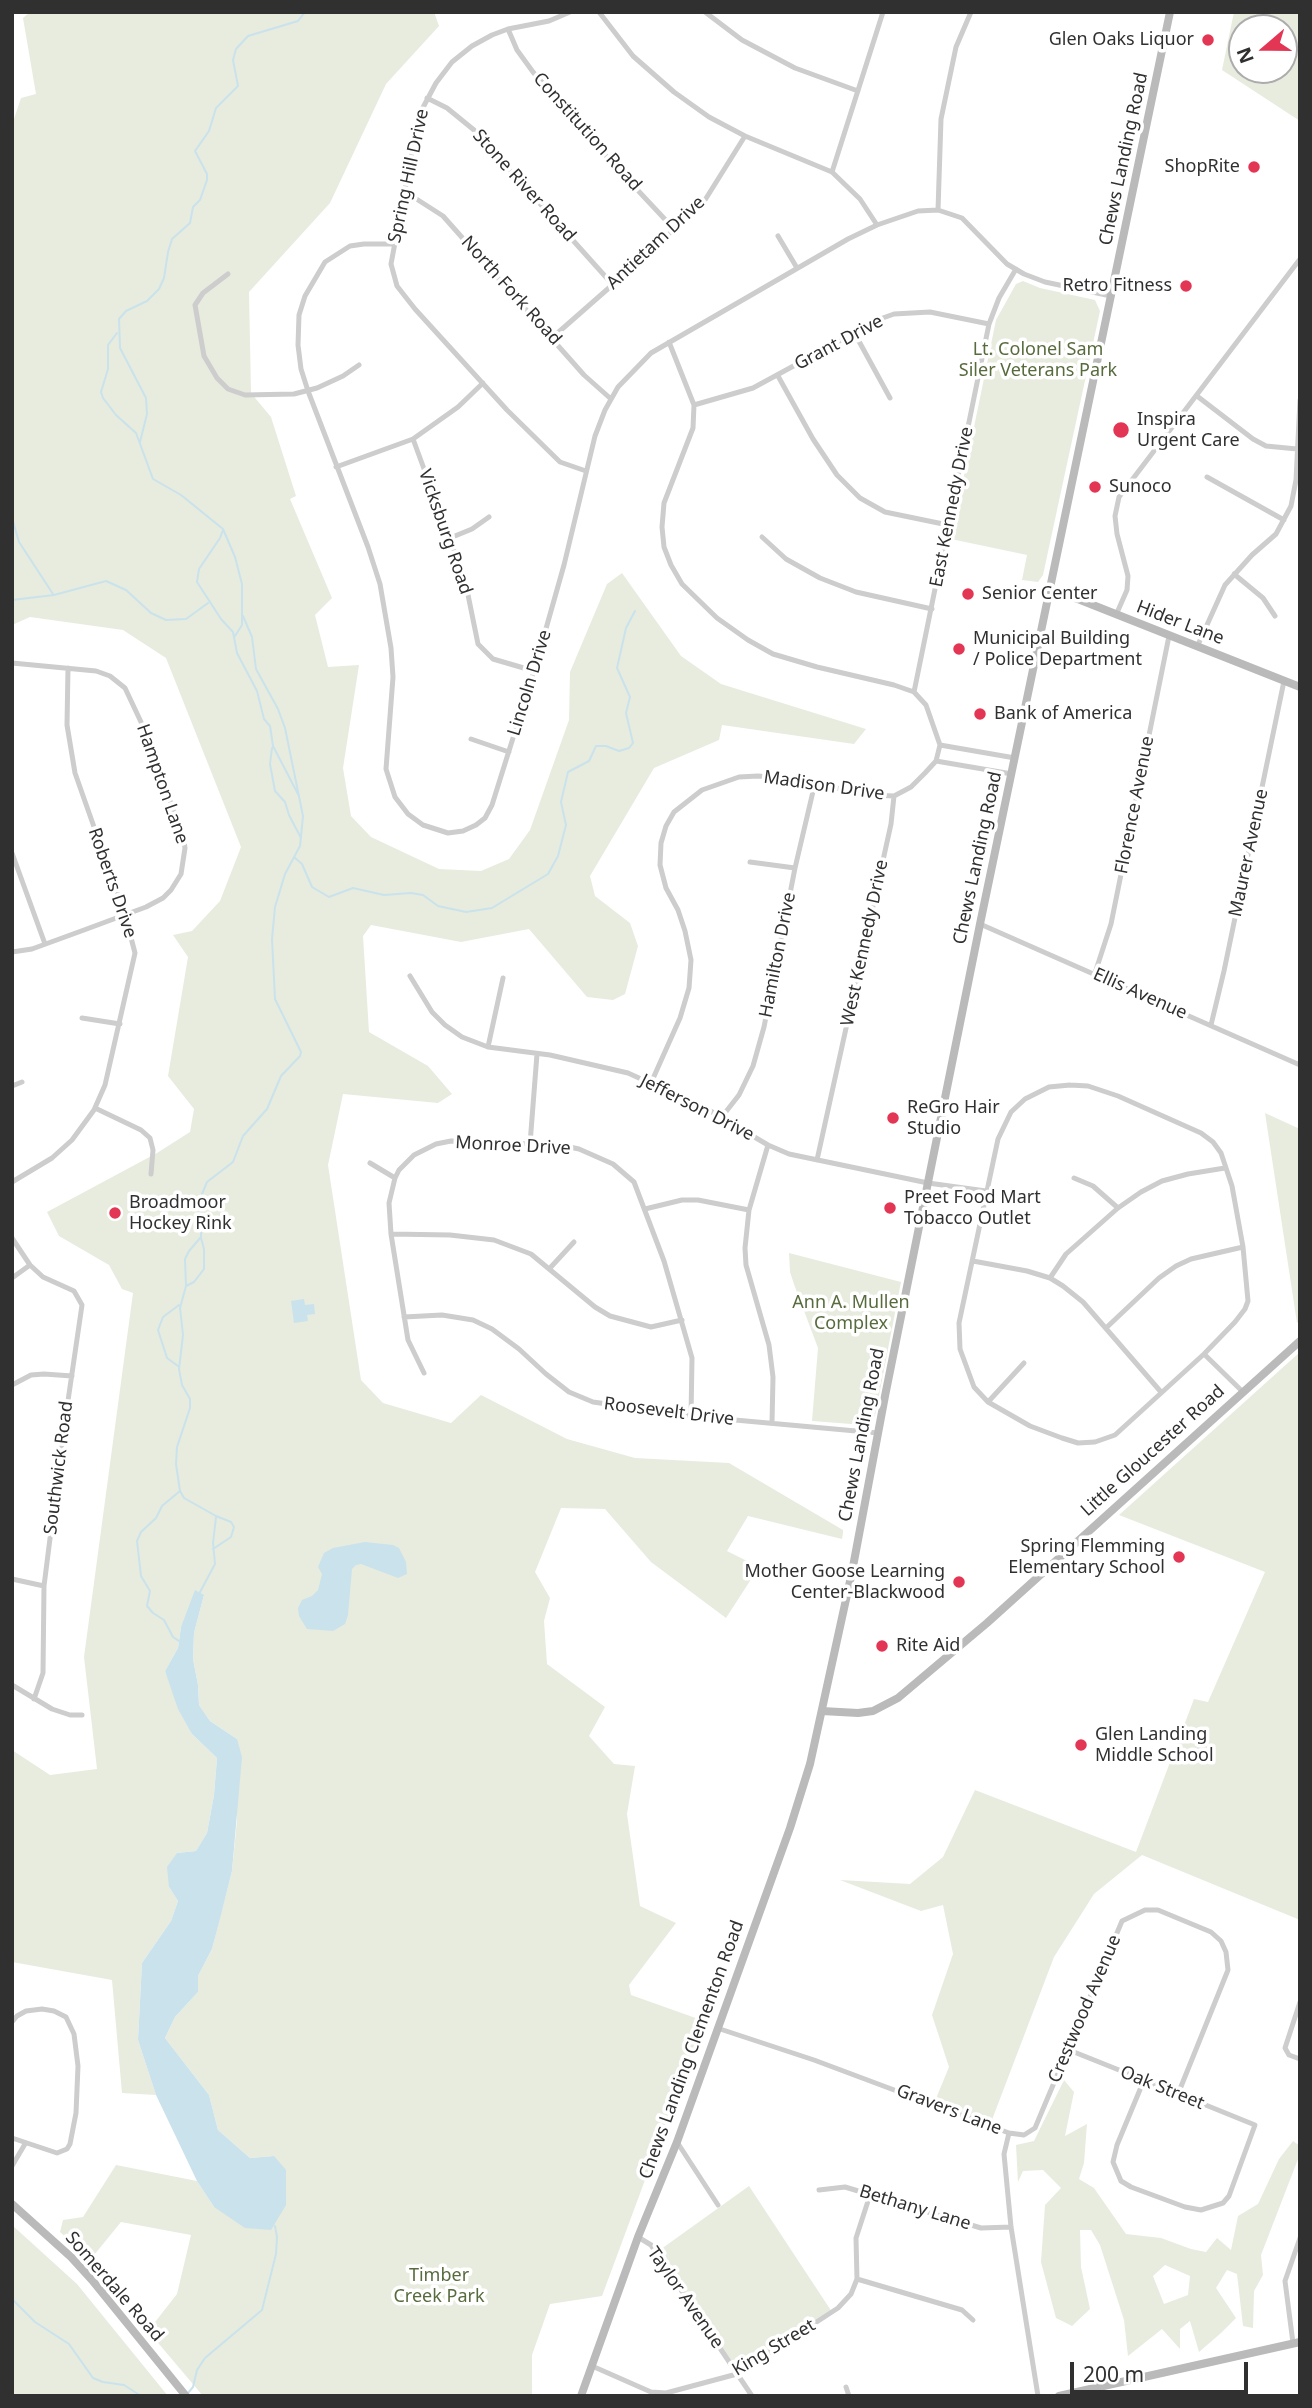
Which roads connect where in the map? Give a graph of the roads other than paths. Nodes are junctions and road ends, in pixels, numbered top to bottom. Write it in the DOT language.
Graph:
graph roads {
  1 [pos="570,12"];
  2 [pos="598,12"];
  3 [pos="705,12"];
  4 [pos="971,12"];
  5 [pos="1170,12"];
  6 [pos="882,13"];
  7 [pos="508,29"];
  8 [pos="858,91"];
  9 [pos="427,98"];
  10 [pos="745,136"];
  11 [pos="832,172"];
  12 [pos="404,191"];
  13 [pos="938,210"];
  14 [pos="877,225"];
  15 [pos="674,229"];
  16 [pos="778,236"];
  17 [pos="393,244"];
  18 [pos="1300,259"];
  19 [pos="797,268"];
  20 [pos="1016,269"];
  21 [pos="228,274"];
  22 [pos="613,285"];
  23 [pos="1111,296"];
  24 [pos="989,324"];
  25 [pos="855,334"];
  26 [pos="553,337"];
  27 [pos="669,342"];
  28 [pos="359,365"];
  29 [pos="778,376"];
  30 [pos="483,383"];
  31 [pos="307,391"];
  32 [pos="1197,396"];
  33 [pos="890,398"];
  34 [pos="611,399"];
  35 [pos="1300,400"];
  36 [pos="694,405"];
  37 [pos="413,439"];
  38 [pos="1297,449"];
  39 [pos="336,467"];
  40 [pos="586,471"];
  41 [pos="1207,477"];
  42 [pos="489,517"];
  43 [pos="1284,520"];
  44 [pos="948,525"];
  45 [pos="762,537"];
  46 [pos="450,538"];
  47 [pos="1234,574"];
  48 [pos="1050,588"];
  49 [pos="932,609"];
  50 [pos="1116,615"];
  51 [pos="1275,616"];
  52 [pos="1169,636"];
  53 [pos="1197,647"];
  54 [pos="12,663"];
  55 [pos="68,668"];
  56 [pos="534,671"];
  57 [pos="1284,681"];
  58 [pos="1300,687"];
  59 [pos="914,692"];
  60 [pos="471,739"];
  61 [pos="940,745"];
  62 [pos="509,752"];
  63 [pos="1015,758"];
  64 [pos="936,761"];
  65 [pos="1012,774"];
  66 [pos="815,783"];
  67 [pos="894,796"];
  68 [pos="12,853"];
  69 [pos="750,862"];
  70 [pos="795,868"];
  71 [pos="125,915"];
  72 [pos="980,924"];
  73 [pos="45,944"];
  74 [pos="12,952"];
  75 [pos="1095,974"];
  76 [pos="410,976"];
  77 [pos="503,978"];
  78 [pos="82,1018"];
  79 [pos="120,1024"];
  80 [pos="1211,1025"];
  81 [pos="488,1047"];
  82 [pos="537,1054"];
  83 [pos="1300,1065"];
  84 [pos="22,1082"];
  85 [pos="651,1083"];
  86 [pos="12,1086"];
  87 [pos="95,1108"];
  88 [pos="721,1118"];
  89 [pos="530,1144"];
  90 [pos="768,1145"];
  91 [pos="817,1160"];
  92 [pos="370,1163"];
  93 [pos="1226,1168"];
  94 [pos="151,1174"];
  95 [pos="395,1178"];
  96 [pos="1074,1178"];
  97 [pos="12,1182"];
  98 [pos="928,1184"];
  99 [pos="986,1191"];
  100 [pos="1118,1208"];
  101 [pos="645,1209"];
  102 [pos="749,1210"];
  103 [pos="391,1234"];
  104 [pos="12,1238"];
  105 [pos="574,1242"];
  106 [pos="1243,1247"];
  107 [pos="973,1261"];
  108 [pos="30,1265"];
  109 [pos="550,1268"];
  110 [pos="12,1278"];
  111 [pos="1051,1278"];
  112 [pos="404,1317"];
  113 [pos="682,1320"];
  114 [pos="1107,1328"];
  115 [pos="1300,1341"];
  116 [pos="1204,1354"];
  117 [pos="1024,1363"];
  118 [pos="424,1373"];
  119 [pos="72,1376"];
  120 [pos="12,1385"];
  121 [pos="1161,1392"];
  122 [pos="1243,1392"];
  123 [pos="988,1402"];
  124 [pos="691,1416"];
  125 [pos="772,1423"];
  126 [pos="878,1433"];
  127 [pos="12,1579"];
  128 [pos="44,1586"];
  129 [pos="12,1685"];
  130 [pos="34,1699"];
  131 [pos="822,1711"];
  132 [pos="82,1715"];
  133 [pos="1300,2001"];
  134 [pos="12,2022"];
  135 [pos="717,2028"];
  136 [pos="1069,2050"];
  137 [pos="1300,2059"];
  138 [pos="1144,2080"];
  139 [pos="1178,2094"];
  140 [pos="1009,2133"];
  141 [pos="12,2138"];
  142 [pos="677,2142"];
  143 [pos="25,2144"];
  144 [pos="12,2166"];
  145 [pos="819,2190"];
  146 [pos="870,2195"];
  147 [pos="12,2204"];
  148 [pos="718,2205"];
  149 [pos="1012,2227"];
  150 [pos="638,2237"];
  151 [pos="1300,2238"];
  152 [pos="857,2279"];
  153 [pos="973,2320"];
  154 [pos="1296,2342"];
  155 [pos="592,2365"];
  156 [pos="737,2374"];
  157 [pos="846,2387"];
  158 [pos="1065,2395"];
  159 [pos="186,2396"];
  160 [pos="581,2396"];
  161 [pos="752,2396"];
  162 [pos="849,2396"];
  163 [pos="1038,2396"];
  1 -- 7 [label="street, Spring Hill Drive"];
  2 -- 10 [label="street"];
  3 -- 8 [label="street"];
  4 -- 13 [label="street"];
  5 -- 23 [label="main road, Chews Landing Road"];
  6 -- 8 [label="street"];
  7 -- 9 [label="street, Spring Hill Drive"];
  7 -- 15 [label="street, Constitution Road"];
  8 -- 11 [label="street"];
  9 -- 12 [label="street, Spring Hill Drive"];
  9 -- 22 [label="street, Stone River Road"];
  10 -- 11 [label="street"];
  10 -- 15 [label="street, Antietam Drive"];
  11 -- 14 [label="street"];
  12 -- 17 [label="street, Spring Hill Drive"];
  12 -- 26 [label="street, North Fork Road"];
  13 -- 14 [label="street, Lincoln Drive"];
  13 -- 20 [label="street"];
  14 -- 19 [label="street, Lincoln Drive"];
  15 -- 22 [label="street, Antietam Drive"];
  16 -- 19 [label="street"];
  17 -- 30 [label="street, Spring Hill Drive"];
  17 -- 31 [label="street, Lincoln Drive"];
  18 -- 32 [label="street"];
  19 -- 27 [label="street, Lincoln Drive"];
  20 -- 23 [label="street"];
  20 -- 24 [label="street, East Kennedy Drive"];
  21 -- 31 [label="street"];
  22 -- 26 [label="street, Antietam Drive"];
  23 -- 48 [label="main road, Chews Landing Road"];
  24 -- 25 [label="street, Grant Drive"];
  24 -- 44 [label="street, East Kennedy Drive"];
  25 -- 29 [label="street, Grant Drive"];
  25 -- 33 [label="street"];
  26 -- 34 [label="street, North Fork Road"];
  27 -- 34 [label="street, Lincoln Drive"];
  27 -- 36 [label="street"];
  28 -- 31 [label="street"];
  29 -- 36 [label="street, Grant Drive"];
  29 -- 44 [label="street"];
  30 -- 37 [label="street"];
  30 -- 40 [label="street, Spring Hill Drive"];
  31 -- 39 [label="street, Lincoln Drive"];
  32 -- 38 [label="street"];
  32 -- 50 [label="street"];
  34 -- 40 [label="street, Lincoln Drive"];
  35 -- 38 [label="street"];
  36 -- 59 [label="street"];
  37 -- 39 [label="street"];
  37 -- 46 [label="street, Vicksburg Road"];
  38 -- 43 [label="street"];
  39 -- 62 [label="street, Lincoln Drive"];
  40 -- 56 [label="street, Lincoln Drive"];
  41 -- 43 [label="street"];
  42 -- 46 [label="street"];
  43 -- 47 [label="street"];
  44 -- 49 [label="street, East Kennedy Drive"];
  45 -- 49 [label="street"];
  46 -- 56 [label="street, Vicksburg Road"];
  47 -- 51 [label="street"];
  47 -- 53 [label="street"];
  48 -- 50 [label="main road, Hider Lane"];
  48 -- 63 [label="main road, Chews Landing Road"];
  49 -- 59 [label="street, East Kennedy Drive"];
  50 -- 52 [label="main road, Hider Lane"];
  52 -- 53 [label="main road, Hider Lane"];
  52 -- 75 [label="street, Florence Avenue"];
  53 -- 57 [label="main road, Hider Lane"];
  54 -- 55 [label="street, Hampton Lane"];
  55 -- 71 [label="street, Roberts Drive"];
  55 -- 71 [label="street, Hampton Lane"];
  56 -- 62 [label="street, Lincoln Drive"];
  57 -- 58 [label="main road, Hider Lane"];
  57 -- 80 [label="street, Maurer Avenue"];
  59 -- 61 [label="street"];
  60 -- 62 [label="street"];
  61 -- 63 [label="street"];
  61 -- 64 [label="street"];
  63 -- 65 [label="main road, Chews Landing Road"];
  64 -- 65 [label="street"];
  64 -- 67 [label="street"];
  65 -- 72 [label="main road, Chews Landing Road"];
  66 -- 67 [label="street, Madison Drive"];
  66 -- 70 [label="street, Hamilton Drive"];
  66 -- 85 [label="street, Madison Drive"];
  67 -- 91 [label="street, West Kennedy Drive"];
  68 -- 73 [label="street"];
  69 -- 70 [label="street"];
  70 -- 88 [label="street, Hamilton Drive"];
  71 -- 73 [label="street, Hampton Lane"];
  71 -- 79 [label="street, Roberts Drive"];
  72 -- 75 [label="street, Ellis Avenue"];
  72 -- 98 [label="main road, Chews Landing Road"];
  73 -- 74 [label="street, Hampton Lane"];
  75 -- 80 [label="street, Ellis Avenue"];
  76 -- 81 [label="street, Jefferson Drive"];
  77 -- 81 [label="street"];
  78 -- 79 [label="street"];
  79 -- 87 [label="street, Roberts Drive"];
  80 -- 83 [label="street, Ellis Avenue"];
  81 -- 82 [label="street, Jefferson Drive"];
  82 -- 85 [label="street, Jefferson Drive"];
  82 -- 89 [label="street"];
  84 -- 86 [label="street"];
  85 -- 88 [label="street, Jefferson Drive"];
  87 -- 94 [label="street"];
  87 -- 97 [label="street, Roberts Drive"];
  88 -- 90 [label="street, Jefferson Drive"];
  89 -- 95 [label="street, Monroe Drive"];
  89 -- 101 [label="street, Monroe Drive"];
  90 -- 91 [label="street, Jefferson Drive"];
  90 -- 102 [label="street"];
  91 -- 98 [label="street, Jefferson Drive"];
  92 -- 95 [label="street"];
  93 -- 99 [label="street"];
  93 -- 100 [label="street"];
  93 -- 106 [label="street"];
  95 -- 103 [label="street"];
  96 -- 100 [label="street"];
  98 -- 99 [label="street, Jefferson Drive"];
  98 -- 126 [label="main road, Chews Landing Road"];
  99 -- 107 [label="street"];
  100 -- 111 [label="street"];
  101 -- 102 [label="street"];
  101 -- 113 [label="street, Monroe Drive"];
  102 -- 125 [label="street"];
  103 -- 109 [label="street"];
  103 -- 112 [label="street"];
  104 -- 108 [label="street"];
  105 -- 109 [label="street"];
  106 -- 114 [label="street"];
  106 -- 116 [label="street"];
  107 -- 111 [label="street"];
  107 -- 123 [label="street"];
  108 -- 110 [label="street"];
  108 -- 119 [label="street, Southwick Road"];
  109 -- 113 [label="street"];
  111 -- 114 [label="street"];
  112 -- 118 [label="street"];
  112 -- 124 [label="street, Roosevelt Drive"];
  113 -- 124 [label="street, Monroe Drive"];
  114 -- 121 [label="street"];
  115 -- 122 [label="main road, Little Gloucester Road"];
  116 -- 121 [label="street"];
  116 -- 122 [label="street"];
  117 -- 123 [label="street"];
  119 -- 120 [label="street"];
  119 -- 128 [label="street, Southwick Road"];
  121 -- 123 [label="street"];
  122 -- 131 [label="main road, Little Gloucester Road"];
  124 -- 125 [label="street, Roosevelt Drive"];
  125 -- 126 [label="street, Roosevelt Drive"];
  126 -- 131 [label="main road, Chews Landing Road"];
  127 -- 128 [label="street"];
  128 -- 130 [label="street, Southwick Road"];
  129 -- 130 [label="street"];
  130 -- 132 [label="street"];
  131 -- 135 [label="main road, Chews Landing Clementon Road"];
  133 -- 137 [label="street"];
  134 -- 143 [label="street"];
  135 -- 140 [label="street, Gravers Lane"];
  135 -- 142 [label="main road, Chews Landing Clementon Road"];
  136 -- 138 [label="street, Oak Street"];
  136 -- 139 [label="street, Crestwood Avenue"];
  136 -- 140 [label="street, Crestwood Avenue"];
  138 -- 139 [label="street, Oak Street"];
  138 -- 139 [label="street, Oak Street"];
  140 -- 149 [label="street, Gravers Lane"];
  141 -- 143 [label="street"];
  142 -- 148 [label="street"];
  142 -- 150 [label="main road, Chews Landing Clementon Road"];
  143 -- 144 [label="street"];
  145 -- 146 [label="street, Bethany Lane"];
  146 -- 149 [label="street, Bethany Lane"];
  146 -- 152 [label="street"];
  147 -- 159 [label="main road, Somerdale Road"];
  149 -- 163 [label="street, Gravers Lane"];
  150 -- 155 [label="main road, Chews Landing Clementon Road"];
  150 -- 156 [label="street, Taylor Avenue"];
  151 -- 154 [label="street"];
  152 -- 153 [label="street"];
  152 -- 156 [label="street, King Street"];
  154 -- 158 [label="main road"];
  155 -- 156 [label="street, King Street"];
  155 -- 160 [label="main road, Chews Landing Clementon Road"];
  156 -- 161 [label="street, Taylor Avenue"];
  157 -- 162 [label="street"];
}
